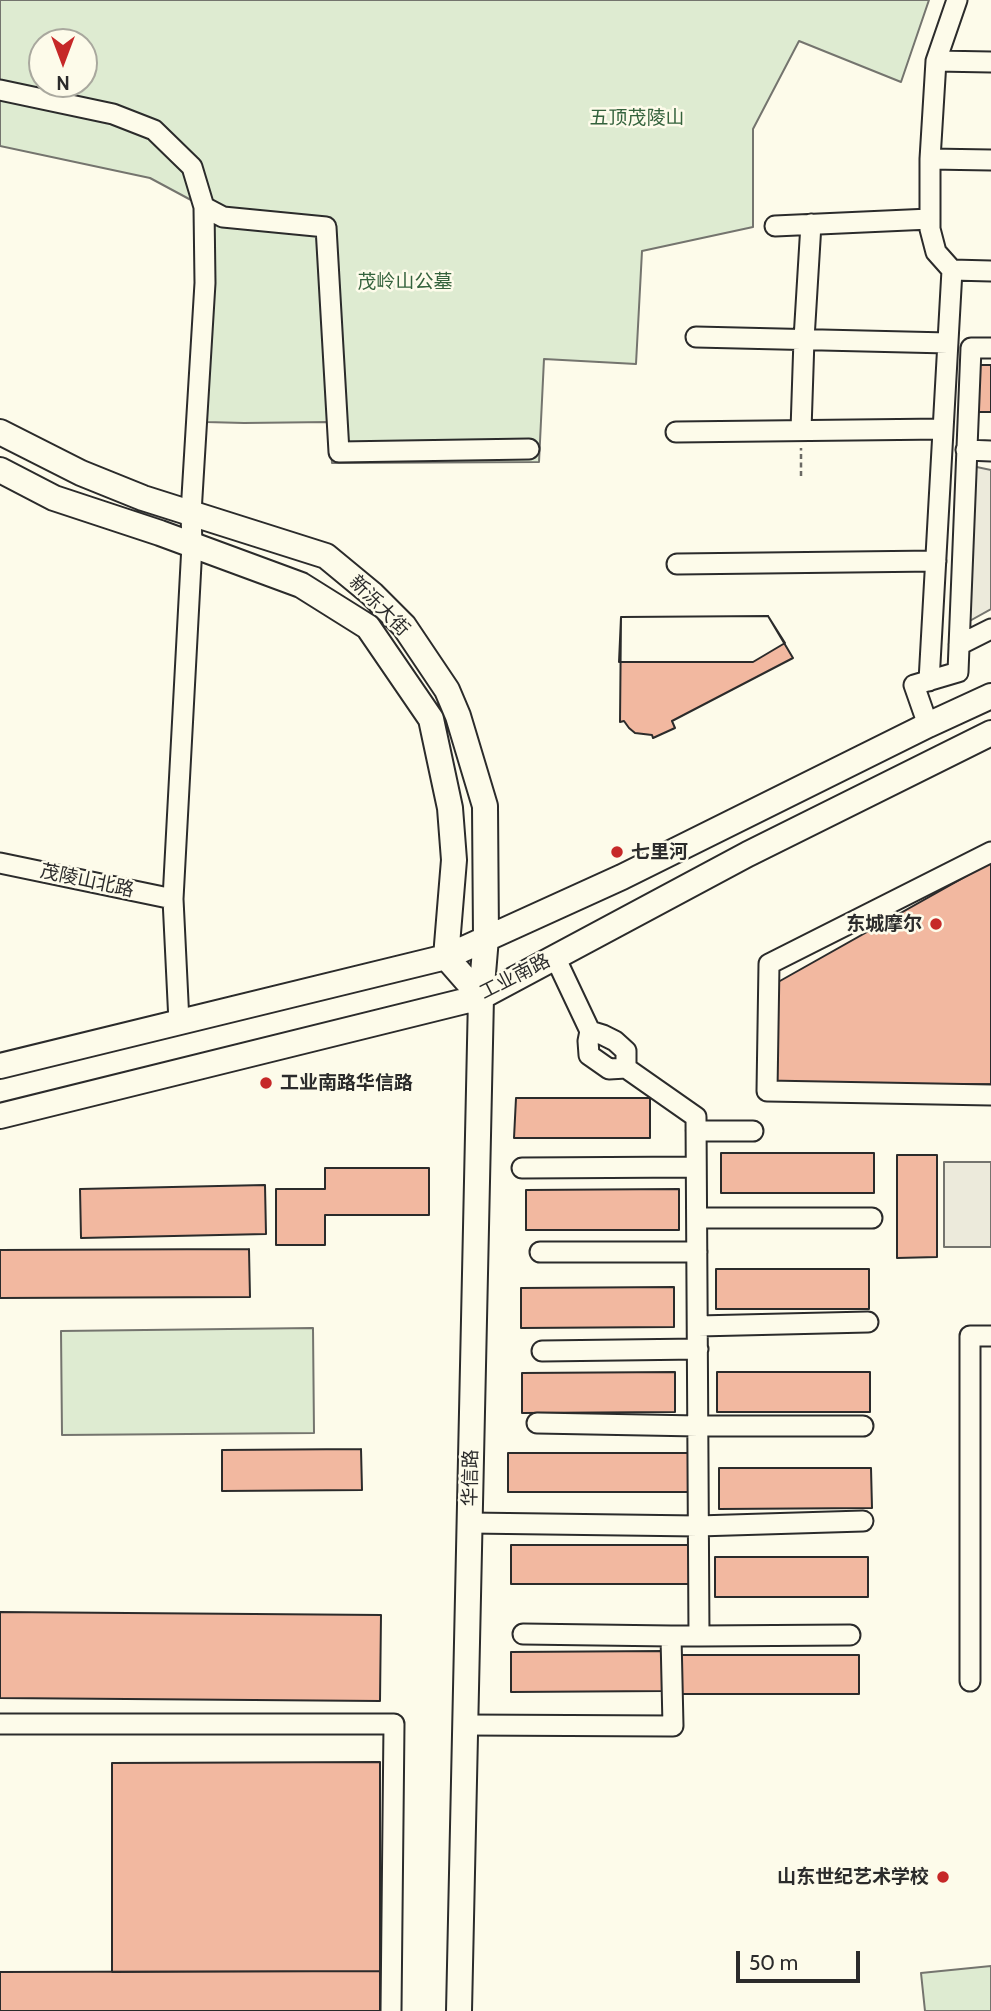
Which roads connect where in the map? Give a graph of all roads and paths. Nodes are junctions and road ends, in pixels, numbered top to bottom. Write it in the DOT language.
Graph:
graph roads {
  1 [pos="957,0"];
  2 [pos="936,61"];
  3 [pos="991,62"];
  4 [pos="0,90"];
  5 [pos="930,159"];
  6 [pos="991,160"];
  7 [pos="204,207"];
  8 [pos="930,219"];
  9 [pos="811,224"];
  10 [pos="775,226"];
  11 [pos="952,270"];
  12 [pos="991,271"];
  13 [pos="696,337"];
  14 [pos="804,340"];
  15 [pos="948,343"];
  16 [pos="991,348"];
  17 [pos="943,429"];
  18 [pos="802,430"];
  19 [pos="0,432"];
  20 [pos="676,432"];
  21 [pos="529,449"];
  22 [pos="966,450"];
  23 [pos="991,451"];
  24 [pos="0,470"];
  25 [pos="801,476"];
  26 [pos="191,513"];
  27 [pos="192,545"];
  28 [pos="936,561"];
  29 [pos="677,564"];
  30 [pos="991,629"];
  31 [pos="959,645"];
  32 [pos="929,681"];
  33 [pos="991,696"];
  34 [pos="928,725"];
  35 [pos="991,733"];
  36 [pos="991,852"];
  37 [pos="0,863"];
  38 [pos="173,899"];
  39 [pos="486,938"];
  40 [pos="446,957"];
  41 [pos="555,957"];
  42 [pos="481,998"];
  43 [pos="179,1022"];
  44 [pos="0,1066"];
  45 [pos="991,1095"];
  46 [pos="0,1116"];
  47 [pos="696,1130"];
  48 [pos="753,1131"];
  49 [pos="696,1167"];
  50 [pos="522,1168"];
  51 [pos="697,1218"];
  52 [pos="872,1218"];
  53 [pos="540,1252"];
  54 [pos="697,1252"];
  55 [pos="868,1322"];
  56 [pos="698,1326"];
  57 [pos="991,1336"];
  58 [pos="698,1349"];
  59 [pos="542,1351"];
  60 [pos="537,1423"];
  61 [pos="698,1426"];
  62 [pos="863,1426"];
  63 [pos="863,1521"];
  64 [pos="470,1523"];
  65 [pos="698,1526"];
  66 [pos="523,1634"];
  67 [pos="850,1635"];
  68 [pos="671,1636"];
  69 [pos="699,1636"];
  70 [pos="970,1681"];
  71 [pos="0,1724"];
  72 [pos="465,1725"];
  73 [pos="391,2011"];
  74 [pos="459,2011"];
  1 -- 2 [label="street"];
  2 -- 3 [label="street"];
  2 -- 5 [label="street"];
  4 -- 7 [label="street"];
  5 -- 6 [label="street"];
  5 -- 8 [label="street"];
  7 -- 21 [label="street"];
  7 -- 26 [label="street"];
  8 -- 9 [label="street"];
  8 -- 11 [label="street"];
  9 -- 10 [label="street"];
  9 -- 14 [label="street"];
  11 -- 12 [label="street"];
  11 -- 15 [label="street"];
  13 -- 14 [label="street"];
  14 -- 15 [label="street"];
  14 -- 18 [label="street"];
  15 -- 17 [label="street"];
  16 -- 22 [label="street"];
  17 -- 18 [label="street"];
  17 -- 28 [label="street"];
  18 -- 20 [label="street"];
  18 -- 25 [label="path"];
  19 -- 26 [label="main road, 新泺大街"];
  22 -- 23 [label="street"];
  22 -- 31 [label="street"];
  24 -- 27 [label="main road, 新泺大街"];
  26 -- 27 [label="street"];
  26 -- 39 [label="main road, 新泺大街"];
  27 -- 38 [label="street"];
  27 -- 40 [label="main road, 新泺大街"];
  28 -- 29 [label="street"];
  28 -- 32 [label="street"];
  30 -- 31 [label="street"];
  31 -- 32 [label="street"];
  32 -- 34 [label="street"];
  33 -- 34 [label="main road"];
  34 -- 39 [label="main road"];
  35 -- 41 [label="main road, 工业南路"];
  36 -- 45 [label="street"];
  37 -- 38 [label="street, 茂陵山北路"];
  38 -- 43 [label="street"];
  39 -- 40 [label="main road"];
  39 -- 42 [label="main road, 新泺大街"];
  40 -- 42 [label="main road"];
  40 -- 43 [label="main road"];
  41 -- 42 [label="main road, 工业南路"];
  41 -- 47 [label="street"];
  42 -- 46 [label="main road, 工业南路"];
  42 -- 64 [label="main road, 华信路"];
  43 -- 44 [label="main road"];
  47 -- 48 [label="street"];
  47 -- 49 [label="street"];
  49 -- 50 [label="street"];
  49 -- 51 [label="street"];
  51 -- 52 [label="street"];
  51 -- 54 [label="street"];
  53 -- 54 [label="street"];
  54 -- 56 [label="street"];
  55 -- 56 [label="street"];
  56 -- 58 [label="street"];
  57 -- 70 [label="street"];
  58 -- 59 [label="street"];
  58 -- 61 [label="street"];
  60 -- 61 [label="street"];
  61 -- 62 [label="street"];
  61 -- 65 [label="street"];
  63 -- 65 [label="street"];
  64 -- 65 [label="street"];
  64 -- 72 [label="main road, 华信路"];
  65 -- 69 [label="street"];
  66 -- 68 [label="street"];
  67 -- 69 [label="street"];
  68 -- 69 [label="street"];
  68 -- 72 [label="street"];
  71 -- 73 [label="street"];
  72 -- 74 [label="main road, 华信路"];
}
